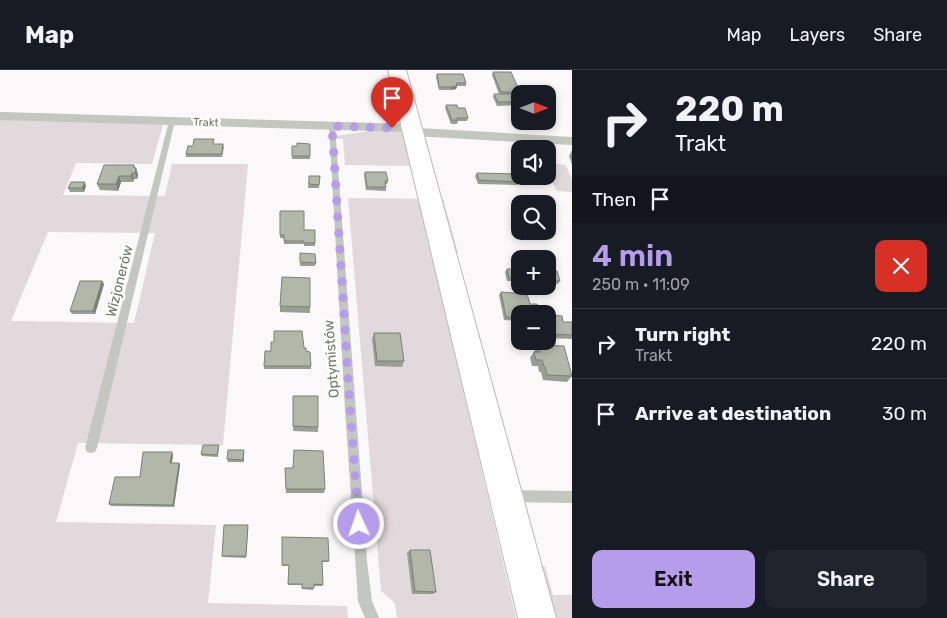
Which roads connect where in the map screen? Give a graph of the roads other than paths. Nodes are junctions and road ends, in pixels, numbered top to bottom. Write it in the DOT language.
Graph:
graph roads {
  1 [pos="397,70"];
  2 [pos="0,116"];
  3 [pos="172,121"];
  4 [pos="332,126"];
  5 [pos="412,130"];
  6 [pos="572,141"];
  7 [pos="91,448"];
  8 [pos="505,496"];
  9 [pos="572,497"];
  10 [pos="372,618"];
  11 [pos="537,618"];
  1 -- 5 [label="street"];
  2 -- 3 [label="street, Trakt"];
  3 -- 4 [label="street, Trakt"];
  3 -- 7 [label="lane, Wizjonerów"];
  4 -- 5 [label="street, Trakt"];
  4 -- 10 [label="lane, Optymistów"];
  5 -- 6 [label="street, Trakt"];
  5 -- 8 [label="street"];
  8 -- 9 [label="lane"];
  8 -- 11 [label="street"];
}
